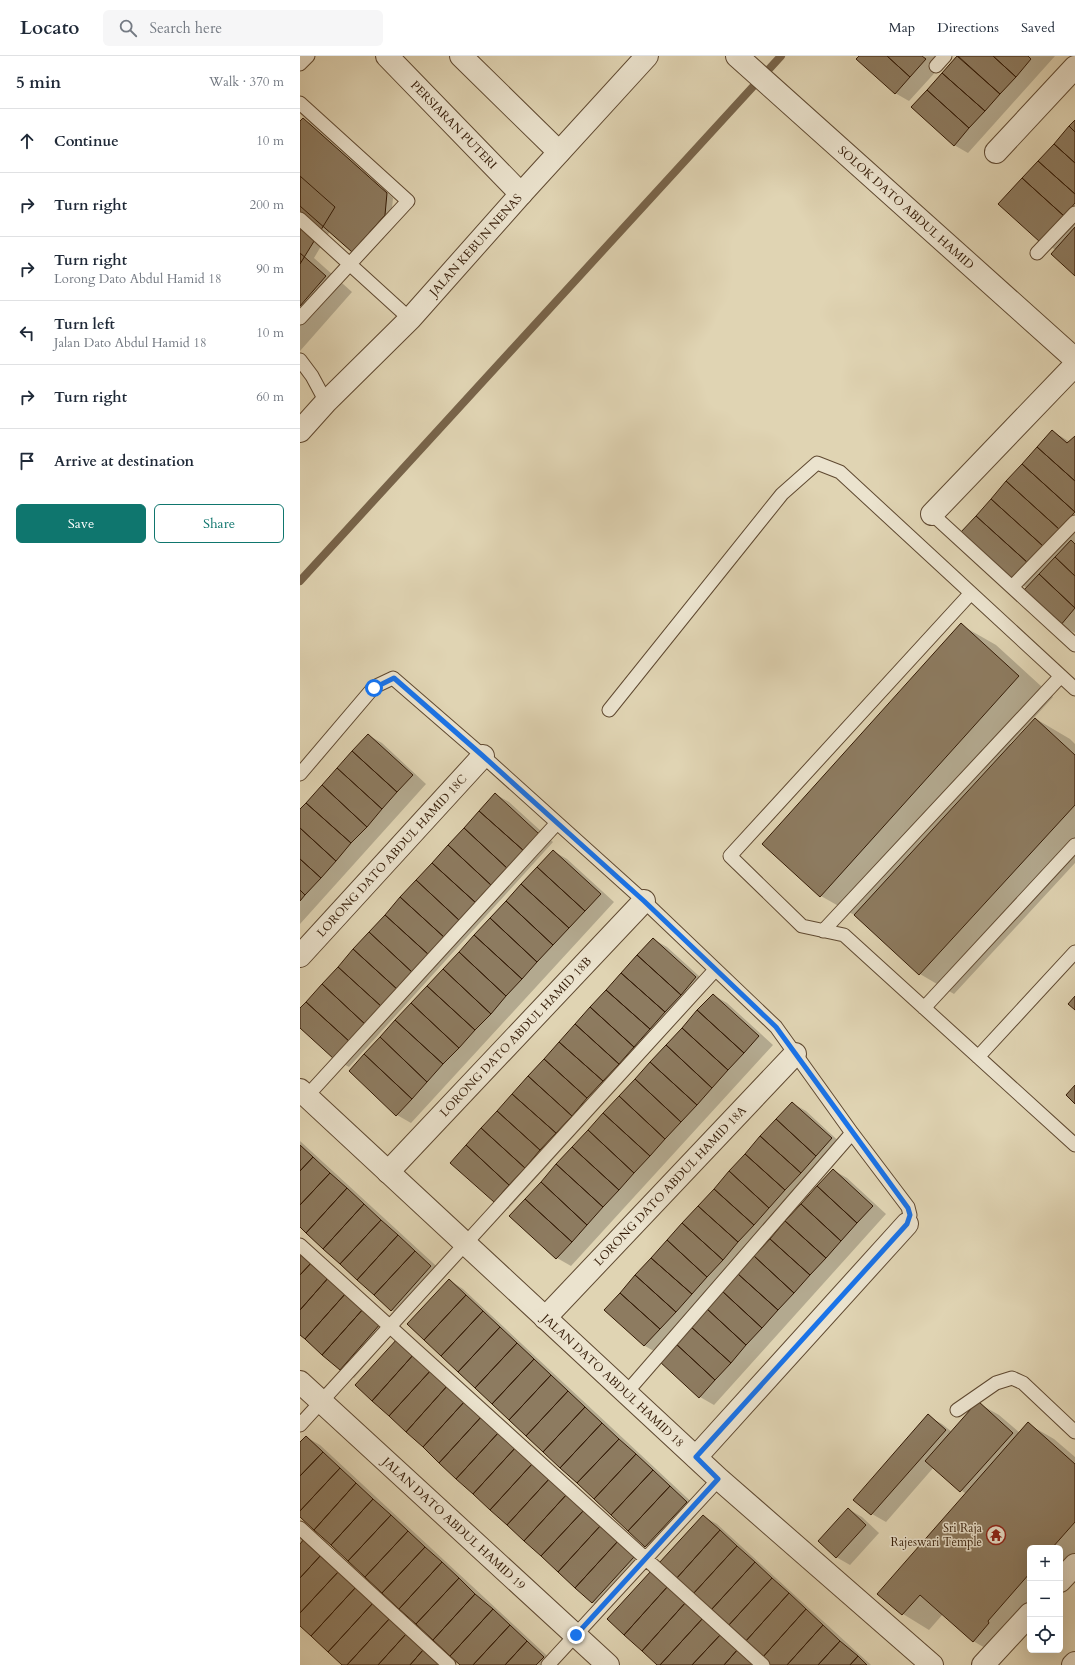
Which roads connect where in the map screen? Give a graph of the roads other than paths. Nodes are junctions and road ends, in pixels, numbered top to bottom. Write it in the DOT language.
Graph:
graph roads {
  1 [pos="308,56"];
  2 [pos="387,56"];
  3 [pos="461,56"];
  4 [pos="647,56"];
  5 [pos="737,56"];
  6 [pos="300,64"];
  7 [pos="1075,67"];
  8 [pos="300,103"];
  9 [pos="559,152"];
  10 [pos="996,152"];
  11 [pos="521,194"];
  12 [pos="1075,213"];
  13 [pos="300,219"];
  14 [pos="1037,253"];
  15 [pos="351,264"];
  16 [pos="300,318"];
  17 [pos="410,319"];
  18 [pos="1075,359"];
  19 [pos="300,360"];
  20 [pos="1075,365"];
  21 [pos="326,402"];
  22 [pos="300,431"];
  23 [pos="932,514"];
  24 [pos="1075,522"];
  25 [pos="1012,587"];
  26 [pos="971,593"];
  27 [pos="1075,645"];
  28 [pos="1061,676"];
  29 [pos="1075,689"];
  30 [pos="609,710"];
  31 [pos="483,756"];
  32 [pos="300,774"];
  33 [pos="556,822"];
  34 [pos="1075,845"];
  35 [pos="644,901"];
  36 [pos="823,931"];
  37 [pos="1075,952"];
  38 [pos="300,956"];
  39 [pos="715,970"];
  40 [pos="924,1008"];
  41 [pos="795,1054"];
  42 [pos="978,1057"];
  43 [pos="304,1093"];
  44 [pos="852,1133"];
  45 [pos="1075,1145"];
  46 [pos="388,1172"];
  47 [pos="907,1224"];
  48 [pos="466,1244"];
  49 [pos="300,1245"];
  50 [pos="545,1318"];
  51 [pos="390,1327"];
  52 [pos="300,1382"];
  53 [pos="626,1393"];
  54 [pos="322,1402"];
  55 [pos="957,1410"];
  56 [pos="300,1425"];
  57 [pos="1075,1432"];
  58 [pos="696,1457"];
  59 [pos="718,1479"];
  60 [pos="300,1528"];
  61 [pos="645,1559"];
  62 [pos="1075,1565"];
  63 [pos="1063,1578"];
  64 [pos="1027,1617"];
  65 [pos="576,1635"];
  66 [pos="1075,1663"];
  67 [pos="449,1665"];
  68 [pos="548,1665"];
  69 [pos="608,1665"];
  70 [pos="763,1665"];
  71 [pos="932,1665"];
  72 [pos="983,1665"];
  73 [pos="1073,1665"];
  1 -- 6 [label="lane"];
  2 -- 11 [label="street, PERSIARAN PUTERI"];
  3 -- 9 [label="street"];
  4 -- 9 [label="street, JALAN KEBUN NENAS"];
  5 -- 18 [label="street, SOLOK DATO ABDUL HAMID"];
  7 -- 10 [label="street"];
  8 -- 15 [label="lane"];
  9 -- 11 [label="street, JALAN KEBUN NENAS"];
  11 -- 17 [label="street, JALAN KEBUN NENAS"];
  12 -- 14 [label="lane"];
  13 -- 15 [label="lane"];
  15 -- 16 [label="lane"];
  15 -- 17 [label="lane"];
  17 -- 21 [label="street, JALAN KEBUN NENAS"];
  19 -- 21 [label="lane"];
  20 -- 23 [label="street"];
  21 -- 22 [label="street, JALAN KEBUN NENAS"];
  23 -- 25 [label="lane"];
  24 -- 25 [label="lane"];
  25 -- 27 [label="lane"];
  26 -- 28 [label="lane"];
  26 -- 30 [label="lane"];
  26 -- 36 [label="lane"];
  28 -- 29 [label="lane"];
  28 -- 36 [label="lane"];
  31 -- 32 [label="lane"];
  31 -- 33 [label="lane"];
  31 -- 38 [label="street, LORONG DATO ABDUL HAMID 18C"];
  33 -- 35 [label="lane"];
  33 -- 43 [label="lane"];
  34 -- 40 [label="lane"];
  35 -- 39 [label="lane"];
  35 -- 46 [label="street, LORONG DATO ABDUL HAMID 18B"];
  36 -- 40 [label="lane"];
  37 -- 42 [label="lane"];
  39 -- 41 [label="lane"];
  39 -- 48 [label="lane"];
  40 -- 42 [label="lane"];
  41 -- 44 [label="lane"];
  41 -- 50 [label="street, LORONG DATO ABDUL HAMID 18A"];
  42 -- 45 [label="lane"];
  43 -- 46 [label="street, JALAN DATO ABDUL HAMID 18"];
  44 -- 47 [label="lane"];
  44 -- 53 [label="lane"];
  46 -- 48 [label="street, JALAN DATO ABDUL HAMID 18"];
  47 -- 58 [label="street"];
  48 -- 50 [label="street, JALAN DATO ABDUL HAMID 18"];
  48 -- 51 [label="lane"];
  49 -- 51 [label="lane"];
  50 -- 53 [label="street, JALAN DATO ABDUL HAMID 18"];
  51 -- 54 [label="lane"];
  51 -- 61 [label="lane"];
  52 -- 54 [label="street, JALAN DATO ABDUL HAMID 19"];
  53 -- 58 [label="street, JALAN DATO ABDUL HAMID 18"];
  54 -- 56 [label="lane"];
  54 -- 65 [label="street, JALAN DATO ABDUL HAMID 19"];
  55 -- 57 [label="lane"];
  58 -- 59 [label="street, JALAN DATO ABDUL HAMID 18"];
  59 -- 61 [label="lane"];
  59 -- 71 [label="street, JALAN DATO ABDUL HAMID 18"];
  60 -- 67 [label="lane"];
  61 -- 65 [label="lane"];
  61 -- 70 [label="lane"];
  62 -- 63 [label="street"];
  64 -- 72 [label="street"];
  65 -- 68 [label="lane"];
  65 -- 69 [label="street, JALAN DATO ABDUL HAMID 19"];
  66 -- 73 [label="street"];
}
